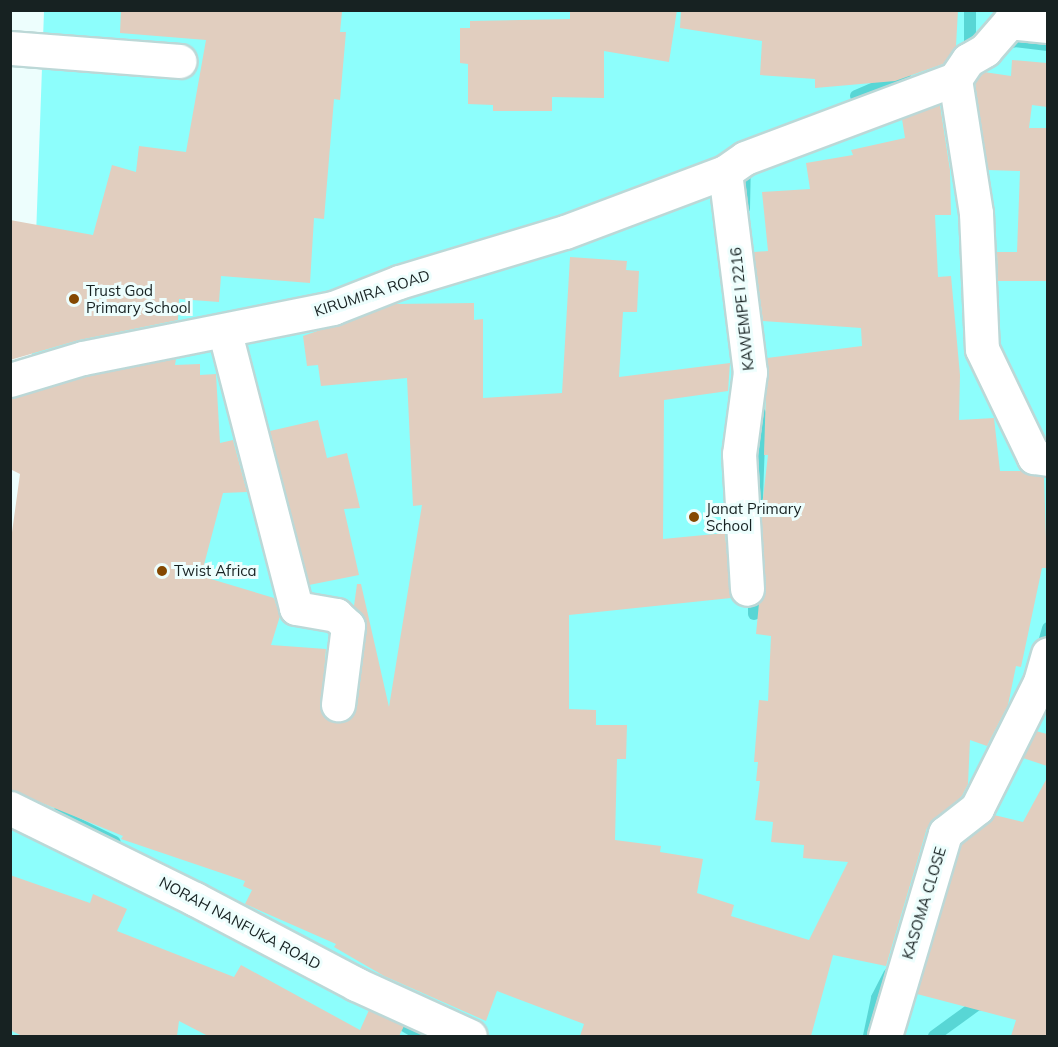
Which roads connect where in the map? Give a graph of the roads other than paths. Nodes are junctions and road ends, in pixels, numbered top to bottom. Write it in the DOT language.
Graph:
graph roads {
  1 [pos="1047,26"];
  2 [pos="10,48"];
  3 [pos="180,62"];
  4 [pos="955,79"];
  5 [pos="725,172"];
  6 [pos="225,333"];
  7 [pos="10,380"];
  8 [pos="1047,459"];
  9 [pos="747,590"];
  10 [pos="1047,654"];
  11 [pos="338,704"];
  12 [pos="10,808"];
  13 [pos="470,1036"];
  14 [pos="885,1036"];
  1 -- 4 [label="street"];
  2 -- 3 [label="street"];
  4 -- 5 [label="street, KIRUMIRA ROAD"];
  4 -- 8 [label="street"];
  5 -- 6 [label="street, KIRUMIRA ROAD"];
  5 -- 9 [label="street, KAWEMPE I 2216"];
  6 -- 7 [label="street, KIRUMIRA ROAD"];
  6 -- 11 [label="street"];
  10 -- 14 [label="street, KASOMA CLOSE"];
  12 -- 13 [label="street, NORAH NANFUKA ROAD"];
}
